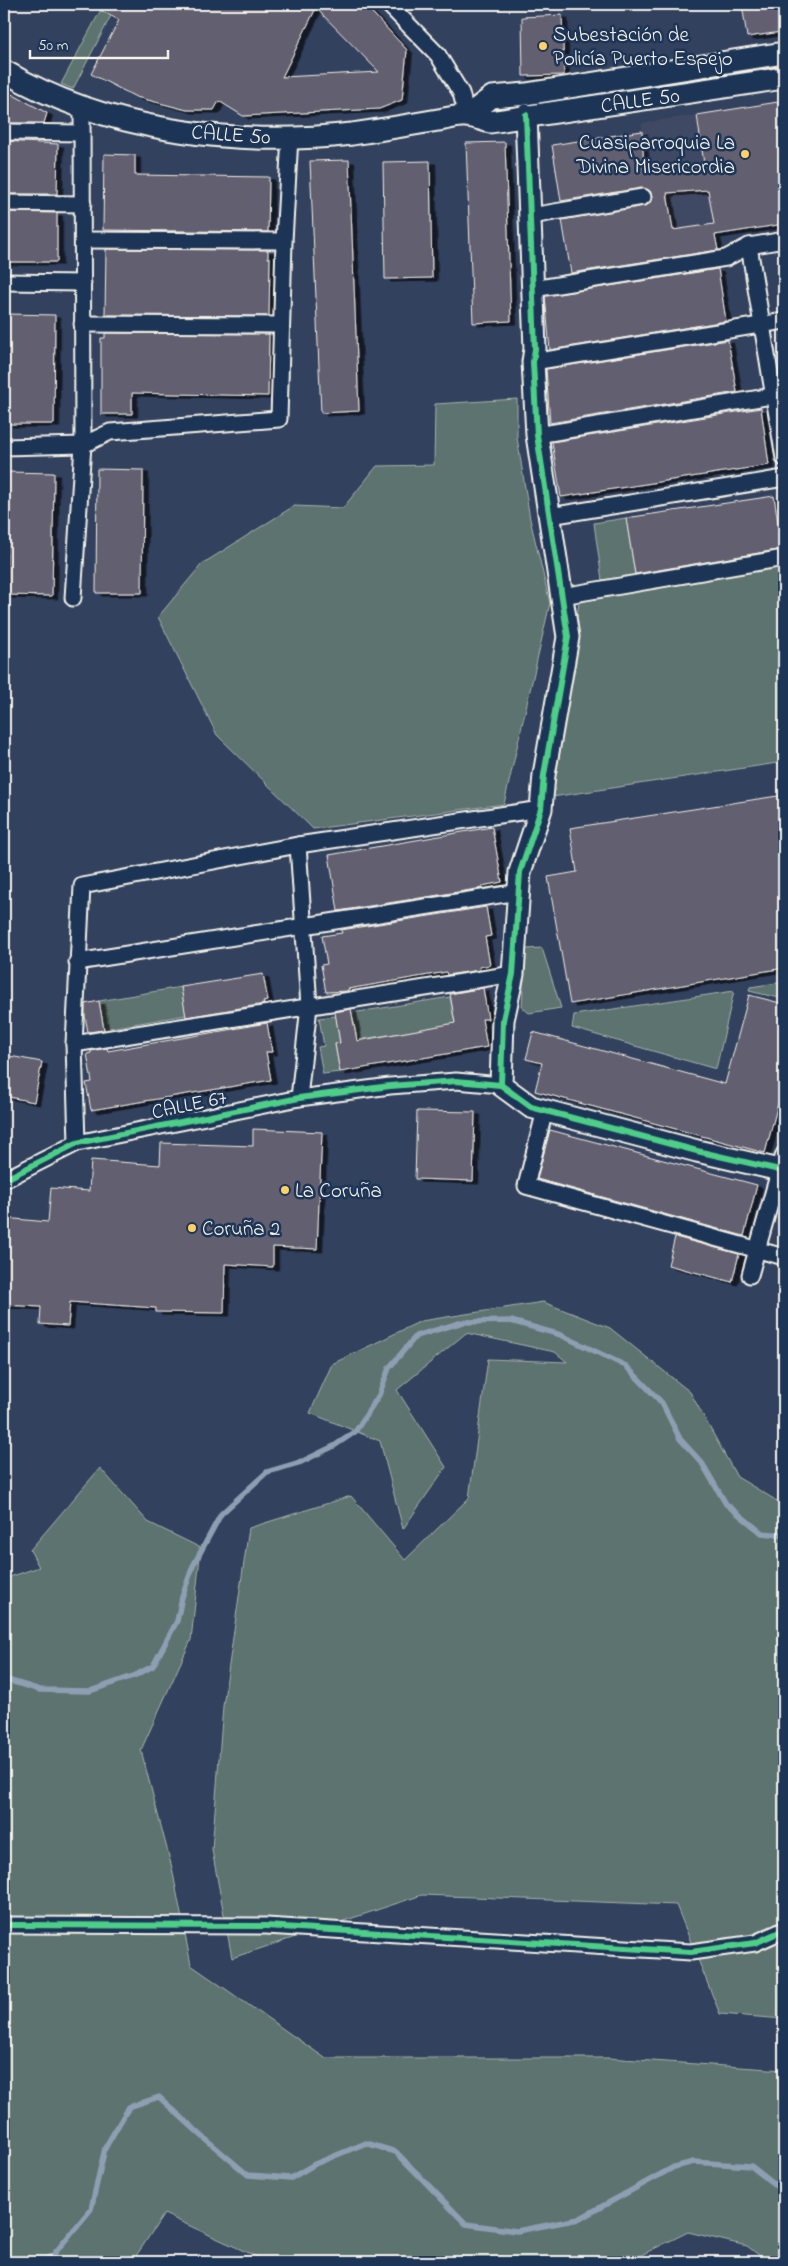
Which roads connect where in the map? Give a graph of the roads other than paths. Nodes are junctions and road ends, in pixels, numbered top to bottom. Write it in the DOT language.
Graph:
graph roads {
  1 [pos="388,4"];
  2 [pos="784,53"];
  3 [pos="4,71"];
  4 [pos="784,78"];
  5 [pos="82,109"];
  6 [pos="526,115"];
  7 [pos="467,116"];
  8 [pos="4,132"];
  9 [pos="82,133"];
  10 [pos="290,137"];
  11 [pos="643,197"];
  12 [pos="4,203"];
  13 [pos="83,204"];
  14 [pos="531,216"];
  15 [pos="84,240"];
  16 [pos="784,240"];
  17 [pos="284,241"];
  18 [pos="750,246"];
  19 [pos="4,282"];
  20 [pos="83,284"];
  21 [pos="533,289"];
  22 [pos="784,320"];
  23 [pos="82,324"];
  24 [pos="762,324"];
  25 [pos="281,325"];
  26 [pos="533,362"];
  27 [pos="779,395"];
  28 [pos="537,435"];
  29 [pos="83,446"];
  30 [pos="4,447"];
  31 [pos="784,458"];
  32 [pos="784,478"];
  33 [pos="550,516"];
  34 [pos="784,558"];
  35 [pos="562,596"];
  36 [pos="73,598"];
  37 [pos="541,809"];
  38 [pos="298,845"];
  39 [pos="519,892"];
  40 [pos="302,925"];
  41 [pos="77,962"];
  42 [pos="513,974"];
  43 [pos="309,1006"];
  44 [pos="74,1044"];
  45 [pos="501,1085"];
  46 [pos="299,1098"];
  47 [pos="546,1110"];
  48 [pos="77,1143"];
  49 [pos="783,1165"];
  50 [pos="4,1180"];
  51 [pos="757,1250"];
  52 [pos="784,1257"];
  53 [pos="750,1275"];
  54 [pos="4,1925"];
  55 [pos="784,1930"];
  1 -- 7 [label="street"];
  2 -- 7 [label="street, CALLE 50"];
  3 -- 5 [label="street, CALLE 50"];
  4 -- 6 [label="street, CALLE 50"];
  5 -- 9 [label="street"];
  5 -- 10 [label="street, CALLE 50"];
  6 -- 7 [label="street, CALLE 50"];
  6 -- 14 [label="street"];
  7 -- 10 [label="street, CALLE 50"];
  8 -- 9 [label="street"];
  9 -- 13 [label="street"];
  10 -- 17 [label="street"];
  11 -- 14 [label="street"];
  12 -- 13 [label="street"];
  13 -- 15 [label="street"];
  14 -- 21 [label="street"];
  15 -- 17 [label="street"];
  15 -- 20 [label="street"];
  16 -- 18 [label="street"];
  17 -- 25 [label="street"];
  18 -- 21 [label="street"];
  18 -- 24 [label="street"];
  19 -- 20 [label="street"];
  20 -- 23 [label="street"];
  21 -- 26 [label="street"];
  22 -- 24 [label="street"];
  23 -- 25 [label="street"];
  23 -- 29 [label="street"];
  24 -- 26 [label="street"];
  24 -- 27 [label="street"];
  25 -- 29 [label="street"];
  26 -- 28 [label="street"];
  27 -- 28 [label="street"];
  27 -- 31 [label="street"];
  28 -- 33 [label="street"];
  29 -- 30 [label="street"];
  29 -- 36 [label="street"];
  32 -- 33 [label="street"];
  33 -- 35 [label="street"];
  34 -- 35 [label="street"];
  35 -- 37 [label="street"];
  37 -- 38 [label="street"];
  37 -- 39 [label="street"];
  38 -- 40 [label="street"];
  38 -- 41 [label="street"];
  39 -- 40 [label="street"];
  39 -- 42 [label="street"];
  40 -- 41 [label="street"];
  40 -- 43 [label="street"];
  41 -- 44 [label="street"];
  42 -- 43 [label="street"];
  42 -- 45 [label="street"];
  43 -- 44 [label="street"];
  43 -- 46 [label="street"];
  44 -- 48 [label="street"];
  45 -- 46 [label="street, CALLE 67"];
  45 -- 47 [label="street"];
  46 -- 48 [label="street, CALLE 67"];
  47 -- 49 [label="street"];
  47 -- 51 [label="street"];
  48 -- 50 [label="street, CALLE 67"];
  49 -- 51 [label="street"];
  51 -- 52 [label="street"];
  51 -- 53 [label="street"];
  54 -- 55 [label="street"];
}
